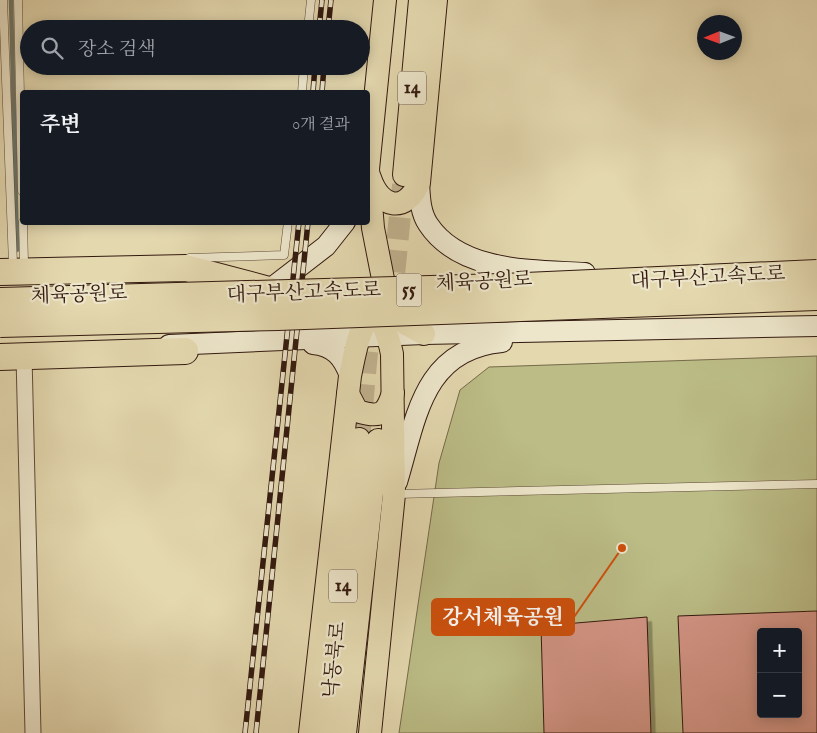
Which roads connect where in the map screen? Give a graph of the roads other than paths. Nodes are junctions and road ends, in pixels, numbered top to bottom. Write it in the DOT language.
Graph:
graph roads {
  1 [pos="3,0"];
  2 [pos="18,0"];
  3 [pos="311,0"];
  4 [pos="385,0"];
  5 [pos="399,0"];
  6 [pos="420,0"];
  7 [pos="436,0"];
  8 [pos="309,20"];
  9 [pos="303,75"];
  10 [pos="302,90"];
  11 [pos="20,96"];
  12 [pos="388,174"];
  13 [pos="23,225"];
  14 [pos="288,225"];
  15 [pos="343,225"];
  16 [pos="178,258"];
  17 [pos="111,261"];
  18 [pos="24,263"];
  19 [pos="0,264"];
  20 [pos="817,264"];
  21 [pos="6,268"];
  22 [pos="817,273"];
  23 [pos="605,275"];
  24 [pos="420,285"];
  25 [pos="323,289"];
  26 [pos="269,290"];
  27 [pos="0,297"];
  28 [pos="817,297"];
  29 [pos="383,298"];
  30 [pos="0,301"];
  31 [pos="0,324"];
  32 [pos="817,326"];
  33 [pos="652,329"];
  34 [pos="424,334"];
  35 [pos="388,336"];
  36 [pos="357,338"];
  37 [pos="279,342"];
  38 [pos="185,351"];
  39 [pos="8,354"];
  40 [pos="349,385"];
  41 [pos="393,392"];
  42 [pos="368,442"];
  43 [pos="817,484"];
  44 [pos="394,494"];
  45 [pos="372,728"];
  46 [pos="33,733"];
  47 [pos="310,733"];
  48 [pos="326,733"];
  49 [pos="345,733"];
  1 -- 21 [label="lane"];
  2 -- 11 [label="lane"];
  3 -- 8 [label="lane"];
  4 -- 12 [label="main road"];
  5 -- 12 [label="main road, 14"];
  6 -- 12 [label="main road, 14"];
  7 -- 12 [label="main road"];
  9 -- 10 [label="lane"];
  12 -- 23 [label="main road"];
  12 -- 29 [label="main road"];
  13 -- 18 [label="lane"];
  14 -- 16 [label="lane"];
  15 -- 26 [label="main road"];
  17 -- 18 [label="lane"];
  18 -- 21 [label="lane"];
  19 -- 21 [label="lane"];
  20 -- 23 [label="main road, 체육공원로"];
  21 -- 26 [label="highway"];
  22 -- 30 [label="highway, 대구부산고속도로 / 55, bridge"];
  23 -- 24 [label="main road, 체육공원로"];
  24 -- 29 [label="main road"];
  25 -- 26 [label="main road, 체육공원로"];
  25 -- 29 [label="main road"];
  26 -- 27 [label="main road, 체육공원로"];
  28 -- 31 [label="highway, 대구부산고속도로 / 55, bridge"];
  29 -- 34 [label="main road"];
  29 -- 35 [label="main road"];
  29 -- 36 [label="main road"];
  32 -- 33 [label="main road"];
  33 -- 34 [label="main road"];
  33 -- 44 [label="main road"];
  34 -- 35 [label="main road"];
  35 -- 36 [label="main road"];
  35 -- 41 [label="main road"];
  36 -- 37 [label="main road"];
  36 -- 40 [label="main road"];
  37 -- 38 [label="main road"];
  37 -- 39 [label="main road"];
  37 -- 40 [label="main road"];
  38 -- 39 [label="highway"];
  39 -- 46 [label="street"];
  40 -- 41 [label="main road"];
  40 -- 42 [label="main road"];
  41 -- 42 [label="main road"];
  42 -- 44 [label="main road"];
  42 -- 47 [label="main road"];
  42 -- 48 [label="main road, 낙동북로 / 14"];
  42 -- 49 [label="main road, 낙동북로 / 14"];
  43 -- 44 [label="lane"];
  44 -- 45 [label="main road"];
}
